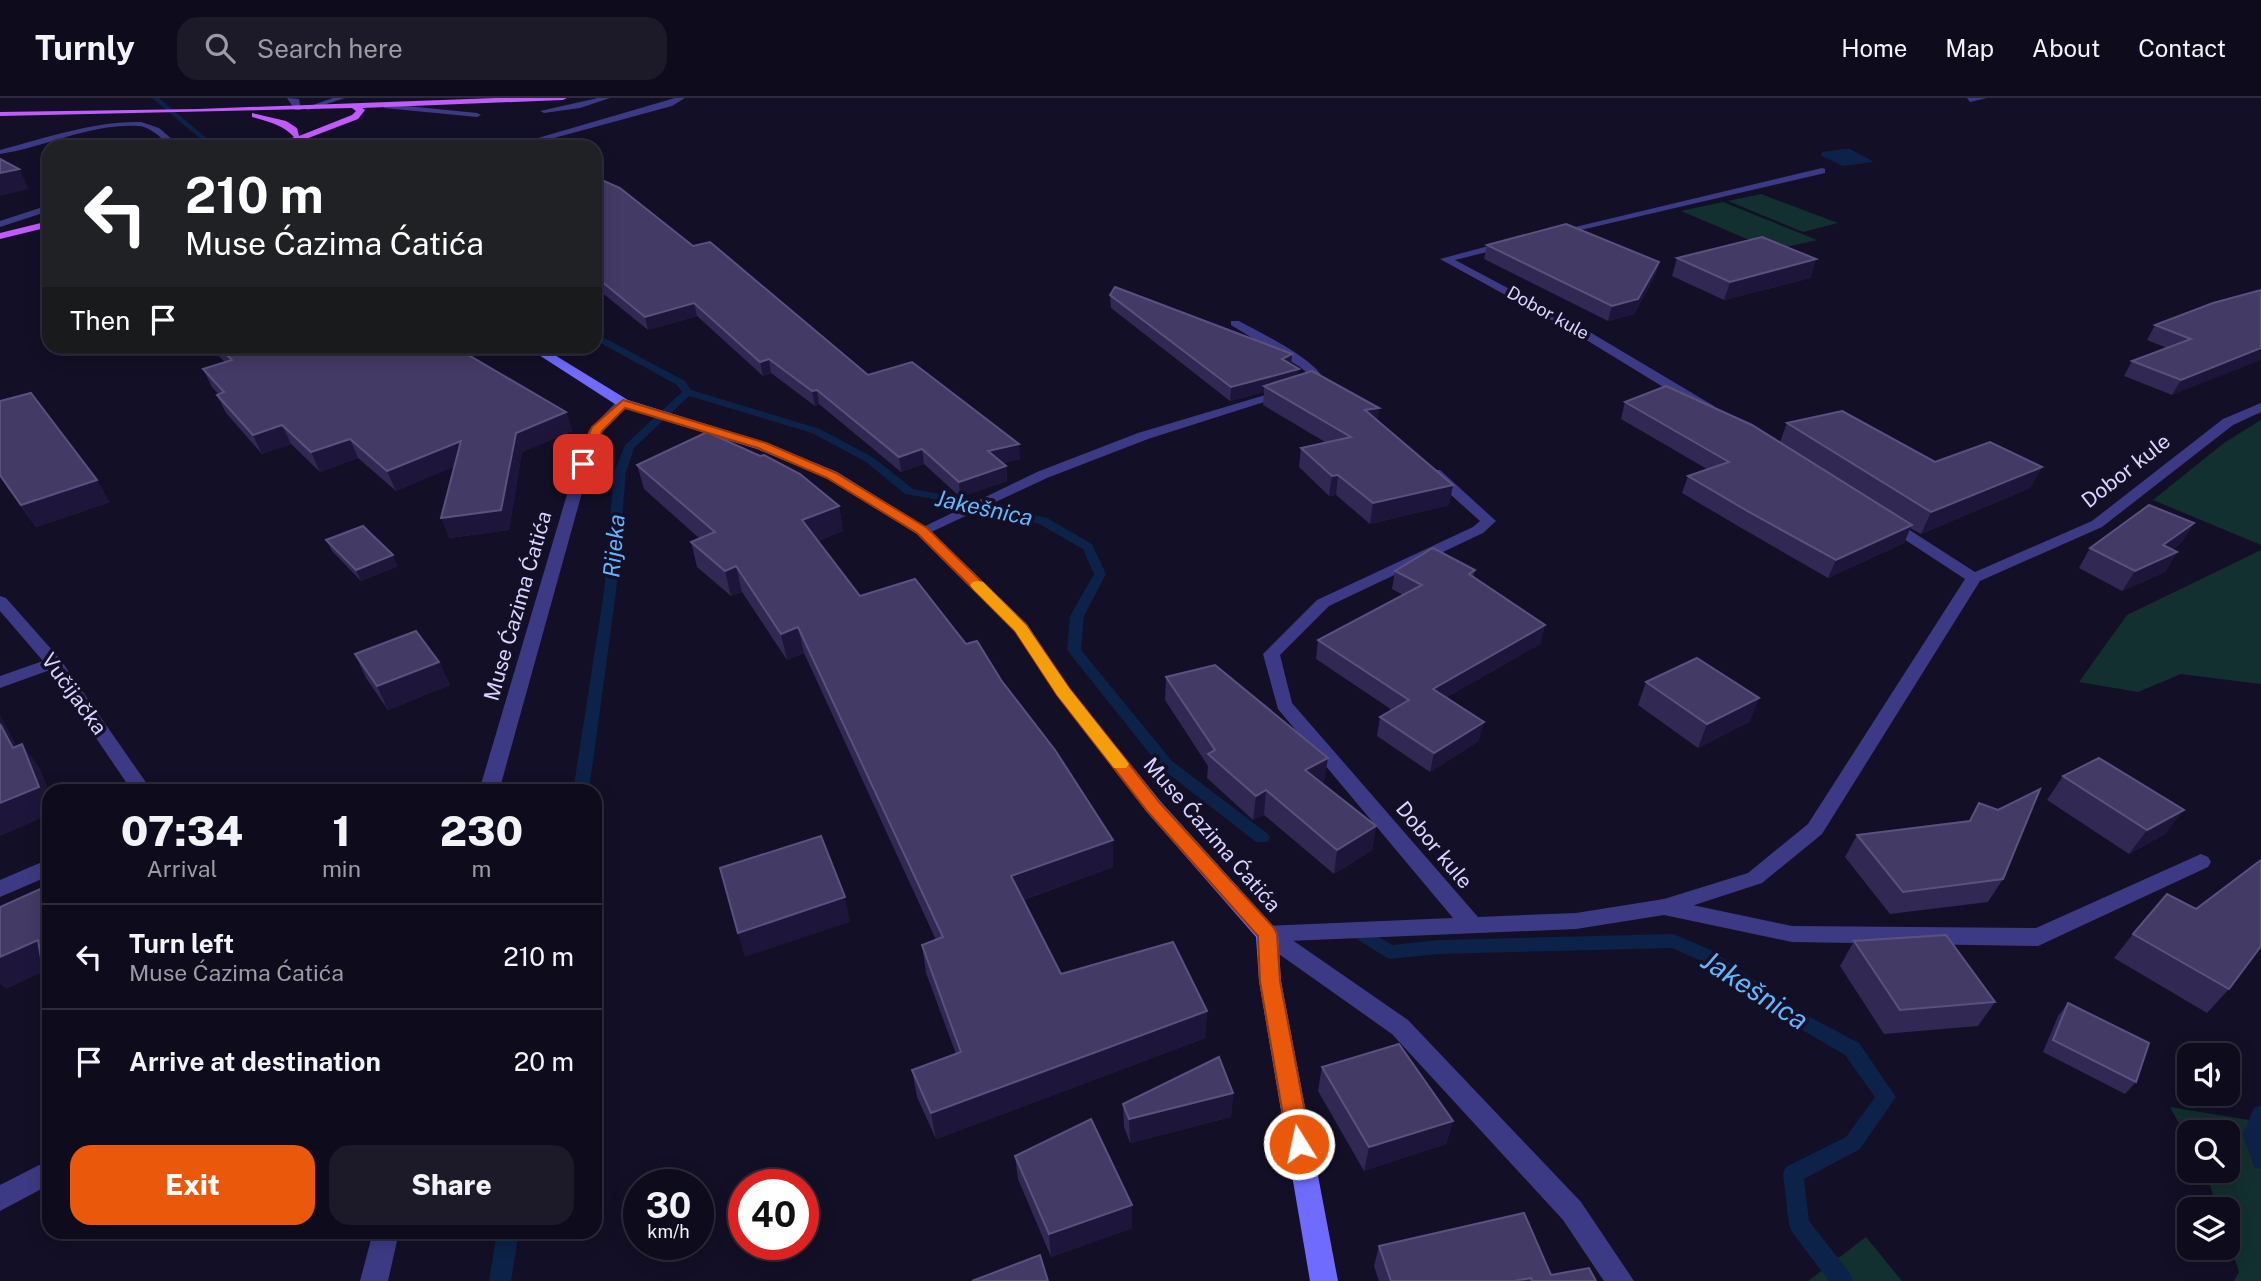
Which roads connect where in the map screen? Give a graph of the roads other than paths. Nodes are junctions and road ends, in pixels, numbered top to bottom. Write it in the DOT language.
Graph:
graph roads {
  1 [pos="291,98"];
  2 [pos="341,98"];
  3 [pos="563,98"];
  4 [pos="606,98"];
  5 [pos="681,98"];
  6 [pos="1983,98"];
  7 [pos="548,99"];
  8 [pos="1970,100"];
  9 [pos="454,103"];
  10 [pos="387,106"];
  11 [pos="355,107"];
  12 [pos="298,108"];
  13 [pos="308,108"];
  14 [pos="406,109"];
  15 [pos="213,111"];
  16 [pos="544,111"];
  17 [pos="0,114"];
  18 [pos="477,115"];
  19 [pos="349,120"];
  20 [pos="295,135"];
  21 [pos="53,140"];
  22 [pos="168,140"];
  23 [pos="288,140"];
  24 [pos="296,140"];
  25 [pos="539,140"];
  26 [pos="42,142"];
  27 [pos="1,152"];
  28 [pos="1822,171"];
  29 [pos="42,210"];
  30 [pos="0,224"];
  31 [pos="42,226"];
  32 [pos="0,236"];
  33 [pos="1539,236"];
  34 [pos="1526,240"];
  35 [pos="1235,323"];
  36 [pos="544,354"];
  37 [pos="623,403"];
  38 [pos="2261,407"];
  39 [pos="1720,416"];
  40 [pos="1420,460"];
  41 [pos="1882,519"];
  42 [pos="922,531"];
  43 [pos="1975,578"];
  44 [pos="0,601"];
  45 [pos="54,663"];
  46 [pos="0,682"];
  47 [pos="137,784"];
  48 [pos="491,784"];
  49 [pos="2201,862"];
  50 [pos="42,870"];
  51 [pos="0,889"];
  52 [pos="1664,907"];
  53 [pos="1472,925"];
  54 [pos="1267,934"];
  55 [pos="42,1176"];
  56 [pos="0,1199"];
  57 [pos="384,1239"];
  58 [pos="374,1281"];
  59 [pos="1324,1281"];
  60 [pos="1620,1281"];
  1 -- 12 [label="street"];
  2 -- 13 [label="street"];
  3 -- 7 [label="main road"];
  4 -- 16 [label="street"];
  5 -- 25 [label="street"];
  6 -- 8 [label="street"];
  7 -- 9 [label="main road"];
  9 -- 10 [label="main road"];
  9 -- 14 [label="main road"];
  10 -- 11 [label="main road"];
  10 -- 14 [label="street"];
  11 -- 13 [label="main road"];
  11 -- 19 [label="main road"];
  11 -- 20 [label="main road"];
  12 -- 13 [label="main road"];
  12 -- 15 [label="main road"];
  14 -- 18 [label="street"];
  14 -- 19 [label="main road"];
  15 -- 17 [label="main road"];
  15 -- 20 [label="main road"];
  19 -- 24 [label="main road"];
  20 -- 23 [label="main road"];
  21 -- 22 [label="street"];
  26 -- 27 [label="street"];
  28 -- 33 [label="street"];
  29 -- 30 [label="street"];
  31 -- 32 [label="main road"];
  34 -- 39 [label="street, Dobor kule"];
  35 -- 42 [label="street"];
  36 -- 37 [label="street, Muse Ćazima Ćatića"];
  37 -- 42 [label="street, Muse Ćazima Ćatića"];
  37 -- 48 [label="street, Muse Ćazima Ćatića"];
  38 -- 43 [label="street, Dobor kule"];
  40 -- 53 [label="street, Dobor kule"];
  41 -- 43 [label="street"];
  42 -- 54 [label="street, Muse Ćazima Ćatića"];
  43 -- 52 [label="street"];
  44 -- 45 [label="street, Vučijačka"];
  45 -- 46 [label="street"];
  45 -- 47 [label="street, Vučijačka"];
  49 -- 52 [label="street"];
  50 -- 51 [label="street"];
  52 -- 53 [label="street"];
  53 -- 54 [label="street"];
  54 -- 59 [label="street, Muse Ćazima Ćatića"];
  54 -- 60 [label="street"];
  55 -- 56 [label="street"];
  57 -- 58 [label="street"];
}
